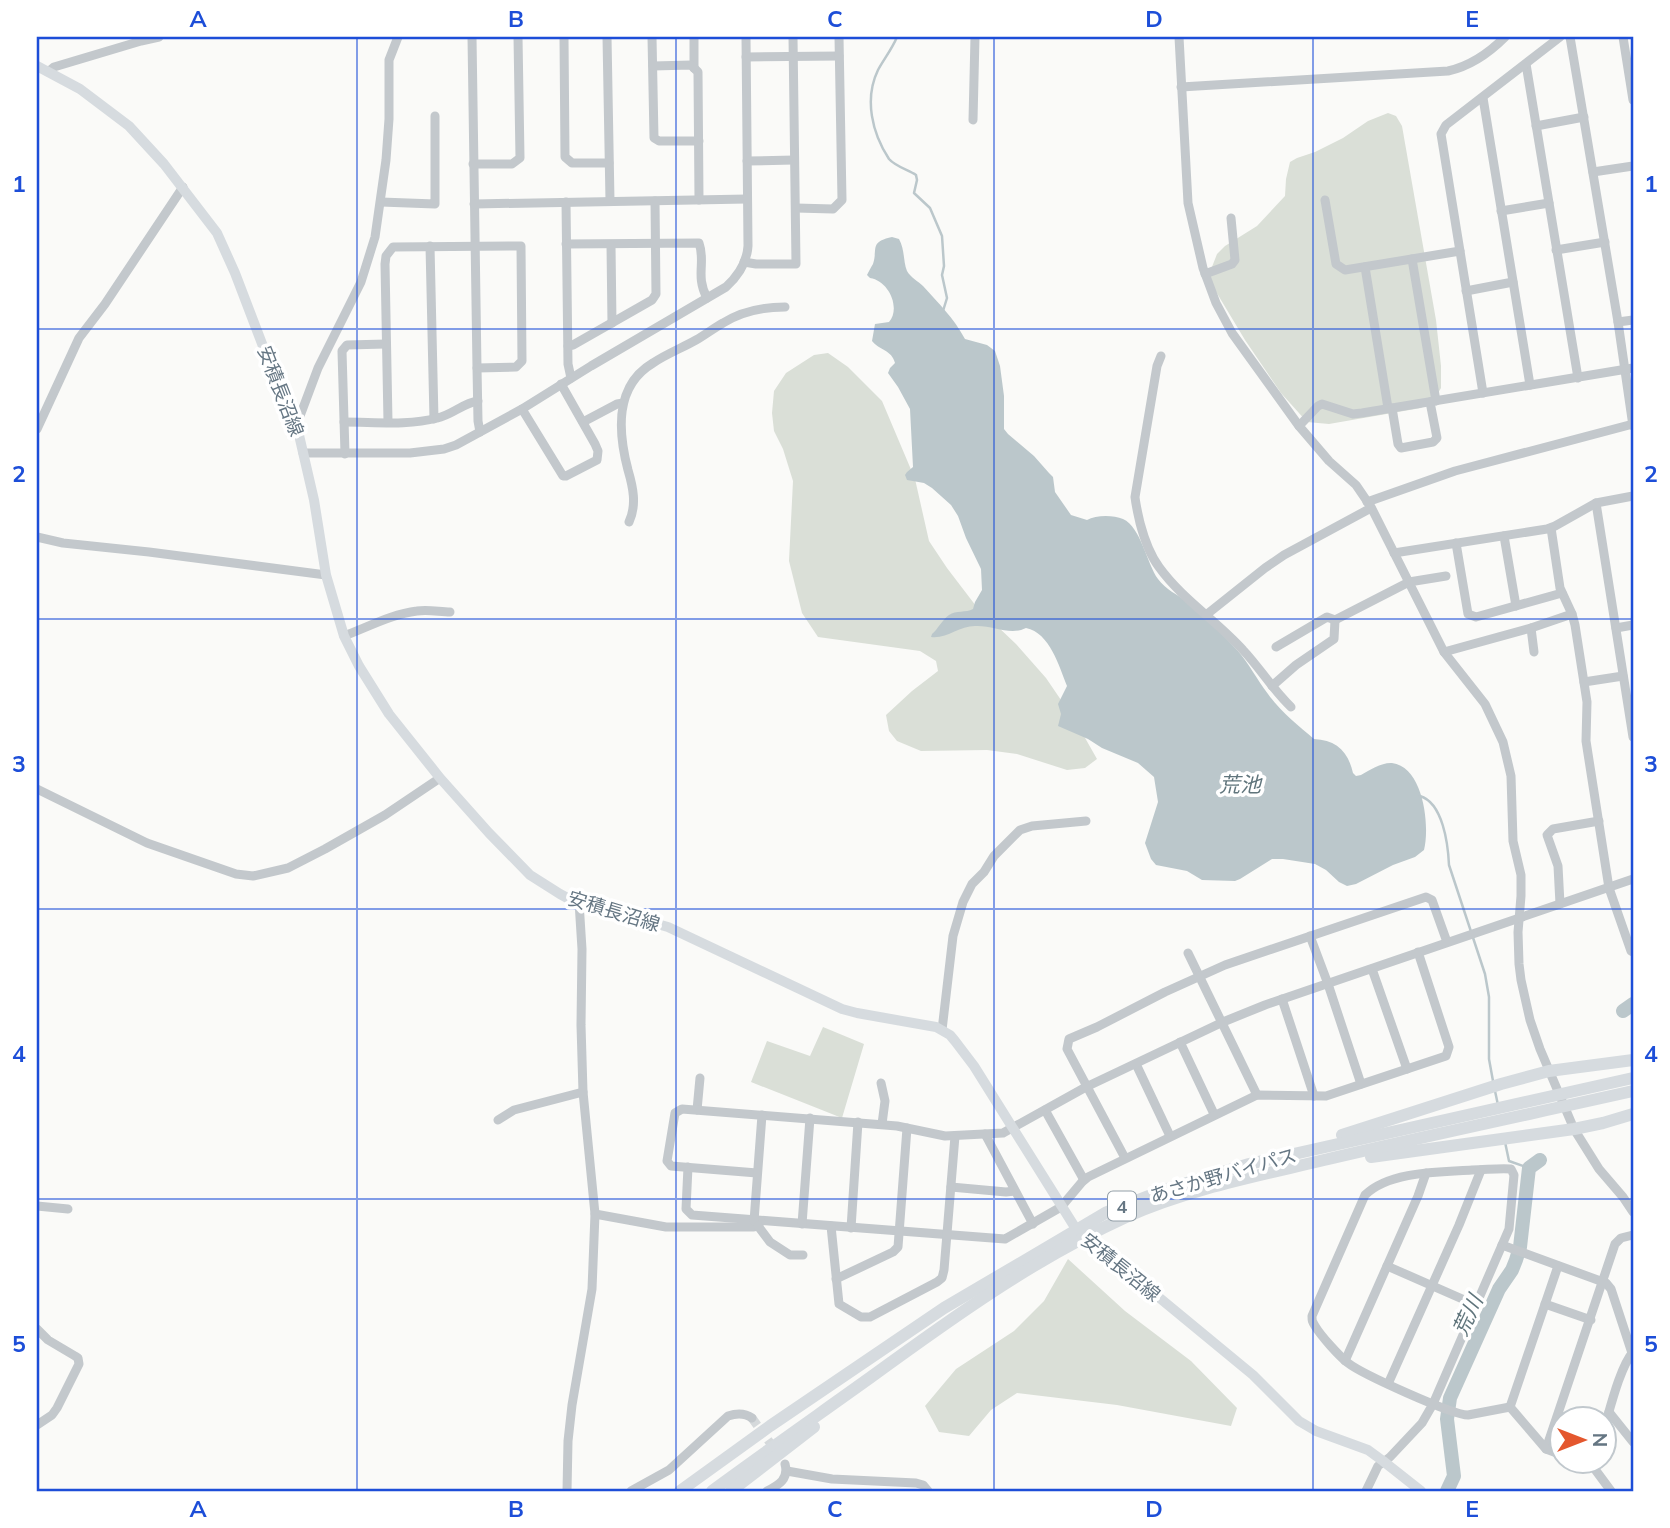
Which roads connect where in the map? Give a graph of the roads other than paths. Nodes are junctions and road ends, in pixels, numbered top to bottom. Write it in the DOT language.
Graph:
graph roads {
  1 [pos="159,37"];
  2 [pos="398,37"];
  3 [pos="472,37"];
  4 [pos="518,37"];
  5 [pos="564,37"];
  6 [pos="607,37"];
  7 [pos="652,37"];
  8 [pos="694,37"];
  9 [pos="746,37"];
  10 [pos="793,37"];
  11 [pos="839,37"];
  12 [pos="975,37"];
  13 [pos="1180,37"];
  14 [pos="1505,37"];
  15 [pos="1560,37"];
  16 [pos="1570,37"];
  17 [pos="1623,37"];
  18 [pos="839,56"];
  19 [pos="746,57"];
  20 [pos="793,57"];
  21 [pos="1525,64"];
  22 [pos="37,66"];
  23 [pos="653,66"];
  24 [pos="694,68"];
  25 [pos="48,72"];
  26 [pos="1181,87"];
  27 [pos="1483,98"];
  28 [pos="1633,100"];
  29 [pos="435,116"];
  30 [pos="1584,117"];
  31 [pos="973,120"];
  32 [pos="1536,125"];
  33 [pos="699,141"];
  34 [pos="794,160"];
  35 [pos="747,161"];
  36 [pos="609,163"];
  37 [pos="473,164"];
  38 [pos="1633,166"];
  39 [pos="1593,172"];
  40 [pos="183,187"];
  41 [pos="747,199"];
  42 [pos="699,200"];
  43 [pos="610,201"];
  44 [pos="655,201"];
  45 [pos="1325,201"];
  46 [pos="381,202"];
  47 [pos="566,202"];
  48 [pos="1549,203"];
  49 [pos="474,204"];
  50 [pos="796,208"];
  51 [pos="1501,211"];
  52 [pos="1231,218"];
  53 [pos="1605,242"];
  54 [pos="566,244"];
  55 [pos="655,244"];
  56 [pos="611,245"];
  57 [pos="430,246"];
  58 [pos="474,246"];
  59 [pos="1556,250"];
  60 [pos="1460,251"];
  61 [pos="1412,259"];
  62 [pos="744,262"];
  63 [pos="1365,267"];
  64 [pos="1205,274"];
  65 [pos="1513,282"];
  66 [pos="1466,291"];
  67 [pos="707,298"];
  68 [pos="785,307"];
  69 [pos="1633,320"];
  70 [pos="1618,322"];
  71 [pos="612,323"];
  72 [pos="386,344"];
  73 [pos="568,346"];
  74 [pos="1161,356"];
  75 [pos="477,368"];
  76 [pos="1629,369"];
  77 [pos="1578,378"];
  78 [pos="571,379"];
  79 [pos="561,384"];
  80 [pos="1530,385"];
  81 [pos="1483,393"];
  82 [pos="478,401"];
  83 [pos="1433,401"];
  84 [pos="623,403"];
  85 [pos="1390,408"];
  86 [pos="522,409"];
  87 [pos="434,419"];
  88 [pos="296,422"];
  89 [pos="344,422"];
  90 [pos="388,422"];
  91 [pos="583,422"];
  92 [pos="1633,425"];
  93 [pos="1299,426"];
  94 [pos="37,429"];
  95 [pos="480,432"];
  96 [pos="303,453"];
  97 [pos="345,454"];
  98 [pos="1633,496"];
  99 [pos="1596,503"];
  100 [pos="1369,505"];
  101 [pos="629,522"];
  102 [pos="1551,528"];
  103 [pos="1504,536"];
  104 [pos="37,537"];
  105 [pos="1456,543"];
  106 [pos="1394,553"];
  107 [pos="326,575"];
  108 [pos="1446,576"];
  109 [pos="1409,582"];
  110 [pos="1562,593"];
  111 [pos="1516,606"];
  112 [pos="450,612"];
  113 [pos="1572,614"];
  114 [pos="1206,615"];
  115 [pos="1335,620"];
  116 [pos="1633,625"];
  117 [pos="1531,628"];
  118 [pos="1616,628"];
  119 [pos="344,636"];
  120 [pos="1276,647"];
  121 [pos="1444,652"];
  122 [pos="1534,652"];
  123 [pos="1623,676"];
  124 [pos="1584,682"];
  125 [pos="1272,686"];
  126 [pos="1291,707"];
  127 [pos="1633,737"];
  128 [pos="440,778"];
  129 [pos="37,789"];
  130 [pos="1086,821"];
  131 [pos="1599,821"];
  132 [pos="1633,879"];
  133 [pos="1609,888"];
  134 [pos="579,902"];
  135 [pos="1560,904"];
  136 [pos="1519,918"];
  137 [pos="1310,936"];
  138 [pos="1447,942"];
  139 [pos="1418,952"];
  140 [pos="1633,952"];
  141 [pos="1188,953"];
  142 [pos="1372,968"];
  143 [pos="1200,977"];
  144 [pos="1328,984"];
  145 [pos="1282,999"];
  146 [pos="1223,1022"];
  147 [pos="942,1030"];
  148 [pos="1180,1042"];
  149 [pos="1633,1059"];
  150 [pos="1136,1064"];
  151 [pos="1407,1069"];
  152 [pos="1549,1071"];
  153 [pos="700,1078"];
  154 [pos="1633,1078"];
  155 [pos="881,1083"];
  156 [pos="1361,1084"];
  157 [pos="1086,1087"];
  158 [pos="1633,1091"];
  159 [pos="583,1092"];
  160 [pos="891,1093"];
  161 [pos="1257,1095"];
  162 [pos="1314,1096"];
  163 [pos="697,1110"];
  164 [pos="1045,1110"];
  165 [pos="1214,1114"];
  166 [pos="1633,1114"];
  167 [pos="762,1115"];
  168 [pos="810,1118"];
  169 [pos="498,1120"];
  170 [pos="859,1122"];
  171 [pos="885,1124"];
  172 [pos="907,1128"];
  173 [pos="1012,1128"];
  174 [pos="1574,1129"];
  175 [pos="985,1134"];
  176 [pos="955,1136"];
  177 [pos="1170,1136"];
  178 [pos="1125,1158"];
  179 [pos="1275,1158"];
  180 [pos="688,1167"];
  181 [pos="1481,1170"];
  182 [pos="757,1173"];
  183 [pos="1426,1173"];
  184 [pos="1265,1174"];
  185 [pos="1084,1180"];
  186 [pos="951,1187"];
  187 [pos="1015,1191"];
  188 [pos="37,1206"];
  189 [pos="1061,1207"];
  190 [pos="68,1209"];
  191 [pos="1633,1212"];
  192 [pos="595,1214"];
  193 [pos="757,1223"];
  194 [pos="802,1224"];
  195 [pos="1033,1224"];
  196 [pos="831,1226"];
  197 [pos="851,1227"];
  198 [pos="899,1232"];
  199 [pos="1081,1233"];
  200 [pos="947,1235"];
  201 [pos="1633,1235"];
  202 [pos="1502,1245"];
  203 [pos="803,1255"];
  204 [pos="1387,1266"];
  205 [pos="1558,1266"];
  206 [pos="836,1279"];
  207 [pos="1604,1282"];
  208 [pos="1432,1286"];
  209 [pos="1545,1304"];
  210 [pos="1476,1306"];
  211 [pos="1591,1320"];
  212 [pos="37,1329"];
  213 [pos="1633,1354"];
  214 [pos="1345,1361"];
  215 [pos="1388,1384"];
  216 [pos="857,1387"];
  217 [pos="1433,1404"];
  218 [pos="1611,1406"];
  219 [pos="1510,1407"];
  220 [pos="752,1418"];
  221 [pos="1618,1423"];
  222 [pos="37,1425"];
  223 [pos="1633,1442"];
  224 [pos="1546,1449"];
  225 [pos="1383,1461"];
  226 [pos="1599,1476"];
  227 [pos="568,1491"];
  228 [pos="631,1491"];
  229 [pos="680,1491"];
  230 [pos="712,1491"];
  231 [pos="731,1491"];
  232 [pos="767,1491"];
  233 [pos="928,1491"];
  234 [pos="1366,1491"];
  235 [pos="1421,1491"];
  236 [pos="1611,1491"];
  1 -- 25 [label="street"];
  2 -- 46 [label="street"];
  3 -- 37 [label="street"];
  4 -- 37 [label="street"];
  5 -- 36 [label="street"];
  6 -- 36 [label="street"];
  7 -- 23 [label="street"];
  8 -- 24 [label="street"];
  9 -- 19 [label="street"];
  10 -- 20 [label="street"];
  11 -- 18 [label="street"];
  12 -- 31 [label="street"];
  13 -- 26 [label="street"];
  14 -- 26 [label="street"];
  15 -- 21 [label="street"];
  16 -- 30 [label="street"];
  17 -- 28 [label="street"];
  18 -- 20 [label="street"];
  18 -- 50 [label="street"];
  19 -- 20 [label="street"];
  19 -- 35 [label="street"];
  20 -- 34 [label="street"];
  21 -- 27 [label="street"];
  21 -- 32 [label="street"];
  22 -- 25 [label="main road, 安積長沼線"];
  23 -- 24 [label="street"];
  23 -- 33 [label="street"];
  24 -- 33 [label="street"];
  25 -- 40 [label="main road, 安積長沼線"];
  26 -- 64 [label="street"];
  27 -- 51 [label="street"];
  27 -- 60 [label="street"];
  29 -- 46 [label="street"];
  30 -- 32 [label="street"];
  30 -- 39 [label="street"];
  32 -- 48 [label="street"];
  33 -- 42 [label="street"];
  34 -- 35 [label="street"];
  34 -- 50 [label="street"];
  35 -- 41 [label="street"];
  36 -- 43 [label="street"];
  37 -- 49 [label="street"];
  38 -- 39 [label="street"];
  39 -- 53 [label="street"];
  40 -- 88 [label="main road, 安積長沼線"];
  40 -- 94 [label="street"];
  41 -- 42 [label="street"];
  41 -- 62 [label="street"];
  42 -- 44 [label="street"];
  43 -- 44 [label="street"];
  43 -- 47 [label="street"];
  44 -- 55 [label="street"];
  45 -- 63 [label="street"];
  46 -- 88 [label="street"];
  47 -- 49 [label="street"];
  47 -- 54 [label="street"];
  48 -- 51 [label="street"];
  48 -- 59 [label="street"];
  49 -- 58 [label="street"];
  50 -- 62 [label="street"];
  51 -- 65 [label="street"];
  52 -- 64 [label="street"];
  53 -- 59 [label="street"];
  53 -- 70 [label="street"];
  54 -- 56 [label="street"];
  54 -- 73 [label="street"];
  55 -- 56 [label="street"];
  55 -- 67 [label="street"];
  55 -- 71 [label="street"];
  56 -- 71 [label="street"];
  57 -- 58 [label="street"];
  57 -- 72 [label="street"];
  57 -- 87 [label="street"];
  58 -- 75 [label="street"];
  58 -- 75 [label="street"];
  59 -- 77 [label="street"];
  60 -- 61 [label="street"];
  60 -- 66 [label="street"];
  61 -- 63 [label="street"];
  61 -- 83 [label="street"];
  62 -- 67 [label="street"];
  63 -- 85 [label="street"];
  64 -- 93 [label="street"];
  65 -- 66 [label="street"];
  65 -- 80 [label="street"];
  66 -- 81 [label="street"];
  67 -- 78 [label="street"];
  68 -- 84 [label="street"];
  69 -- 70 [label="street"];
  70 -- 76 [label="street"];
  71 -- 73 [label="street"];
  72 -- 89 [label="street"];
  72 -- 90 [label="street"];
  73 -- 78 [label="street"];
  74 -- 114 [label="street"];
  75 -- 82 [label="street"];
  76 -- 77 [label="street"];
  76 -- 92 [label="street"];
  77 -- 80 [label="street"];
  78 -- 79 [label="street"];
  79 -- 86 [label="street"];
  79 -- 91 [label="street"];
  80 -- 81 [label="street"];
  81 -- 83 [label="street"];
  82 -- 87 [label="street"];
  82 -- 95 [label="street"];
  83 -- 85 [label="street"];
  83 -- 85 [label="street"];
  84 -- 91 [label="street"];
  84 -- 101 [label="street"];
  85 -- 93 [label="street"];
  86 -- 91 [label="street"];
  86 -- 95 [label="street"];
  87 -- 90 [label="street"];
  88 -- 96 [label="main road, 安積長沼線"];
  89 -- 90 [label="street"];
  89 -- 97 [label="street"];
  92 -- 100 [label="street"];
  93 -- 100 [label="street"];
  95 -- 97 [label="street"];
  96 -- 97 [label="street"];
  96 -- 107 [label="main road, 安積長沼線"];
  98 -- 99 [label="street"];
  99 -- 102 [label="street"];
  99 -- 118 [label="street"];
  100 -- 106 [label="street"];
  100 -- 114 [label="street"];
  102 -- 103 [label="street"];
  102 -- 110 [label="street"];
  103 -- 105 [label="street"];
  103 -- 111 [label="street"];
  104 -- 107 [label="street"];
  105 -- 106 [label="street"];
  105 -- 111 [label="street"];
  106 -- 109 [label="street"];
  107 -- 119 [label="main road, 安積長沼線"];
  108 -- 109 [label="street"];
  109 -- 115 [label="street"];
  109 -- 121 [label="street"];
  110 -- 111 [label="street"];
  110 -- 113 [label="street"];
  112 -- 119 [label="street"];
  113 -- 117 [label="street"];
  113 -- 124 [label="street"];
  114 -- 125 [label="street"];
  115 -- 120 [label="street"];
  115 -- 125 [label="street"];
  116 -- 118 [label="street"];
  117 -- 121 [label="street"];
  117 -- 122 [label="street"];
  118 -- 123 [label="street"];
  119 -- 128 [label="main road, 安積長沼線"];
  121 -- 136 [label="street"];
  123 -- 124 [label="street"];
  123 -- 127 [label="street"];
  124 -- 131 [label="street"];
  125 -- 126 [label="street"];
  128 -- 129 [label="street"];
  128 -- 134 [label="main road, 安積長沼線"];
  130 -- 147 [label="street"];
  131 -- 133 [label="street"];
  131 -- 135 [label="street"];
  132 -- 133 [label="street"];
  133 -- 135 [label="street"];
  133 -- 140 [label="street"];
  134 -- 147 [label="main road, 安積長沼線"];
  134 -- 159 [label="street"];
  135 -- 136 [label="street"];
  136 -- 138 [label="street"];
  136 -- 152 [label="street"];
  137 -- 138 [label="street"];
  137 -- 143 [label="street"];
  137 -- 144 [label="street"];
  138 -- 139 [label="street"];
  139 -- 142 [label="street"];
  139 -- 151 [label="street"];
  141 -- 143 [label="street"];
  142 -- 144 [label="street"];
  142 -- 151 [label="street"];
  143 -- 146 [label="street"];
  143 -- 157 [label="street"];
  144 -- 145 [label="street"];
  144 -- 156 [label="street"];
  145 -- 146 [label="street"];
  145 -- 162 [label="street"];
  146 -- 148 [label="street"];
  146 -- 161 [label="street"];
  147 -- 173 [label="main road, 安積長沼線"];
  148 -- 150 [label="street"];
  148 -- 165 [label="street"];
  149 -- 152 [label="highway"];
  150 -- 157 [label="street"];
  150 -- 177 [label="street"];
  151 -- 156 [label="street"];
  152 -- 174 [label="street"];
  152 -- 179 [label="highway"];
  153 -- 163 [label="street"];
  154 -- 179 [label="highway, あさか野バイパス / 4"];
  155 -- 171 [label="street"];
  156 -- 162 [label="street"];
  157 -- 164 [label="street"];
  157 -- 178 [label="street"];
  158 -- 184 [label="highway, あさか野バイパス / 4"];
  159 -- 169 [label="street"];
  159 -- 192 [label="street"];
  160 -- 171 [label="street"];
  161 -- 162 [label="street"];
  161 -- 165 [label="street"];
  163 -- 167 [label="street"];
  163 -- 180 [label="street"];
  164 -- 173 [label="street"];
  164 -- 185 [label="street"];
  165 -- 177 [label="street"];
  166 -- 174 [label="highway"];
  167 -- 168 [label="street"];
  167 -- 182 [label="street"];
  168 -- 170 [label="street"];
  168 -- 194 [label="street"];
  170 -- 171 [label="street"];
  170 -- 197 [label="street"];
  171 -- 172 [label="street"];
  172 -- 176 [label="street"];
  172 -- 198 [label="street"];
  173 -- 175 [label="street"];
  173 -- 189 [label="main road, 安積長沼線"];
  174 -- 184 [label="highway"];
  174 -- 191 [label="street"];
  175 -- 176 [label="street"];
  175 -- 187 [label="street"];
  176 -- 186 [label="street"];
  177 -- 178 [label="street"];
  178 -- 185 [label="street"];
  179 -- 199 [label="highway, あさか野バイパス / 4"];
  180 -- 182 [label="street"];
  180 -- 193 [label="street"];
  181 -- 183 [label="street"];
  181 -- 202 [label="street"];
  181 -- 208 [label="street"];
  182 -- 193 [label="street"];
  183 -- 204 [label="street"];
  183 -- 214 [label="street"];
  184 -- 199 [label="highway, あさか野バイパス / 4"];
  185 -- 189 [label="street"];
  186 -- 187 [label="street"];
  186 -- 200 [label="street"];
  187 -- 195 [label="street"];
  188 -- 190 [label="street"];
  189 -- 195 [label="street"];
  189 -- 199 [label="main road, 安積長沼線"];
  192 -- 193 [label="street"];
  192 -- 227 [label="street"];
  193 -- 194 [label="street"];
  193 -- 203 [label="street"];
  194 -- 196 [label="street"];
  195 -- 200 [label="street"];
  196 -- 197 [label="street"];
  196 -- 206 [label="street"];
  197 -- 198 [label="street"];
  198 -- 200 [label="street"];
  198 -- 206 [label="street"];
  199 -- 216 [label="highway, あさか野バイパス / 4"];
  199 -- 225 [label="main road, 安積長沼線"];
  199 -- 229 [label="highway, あさか野バイパス / 4"];
  200 -- 206 [label="street"];
  201 -- 207 [label="street"];
  202 -- 205 [label="street"];
  202 -- 210 [label="street"];
  204 -- 208 [label="street"];
  204 -- 214 [label="street"];
  205 -- 207 [label="street"];
  205 -- 209 [label="street"];
  207 -- 211 [label="street"];
  207 -- 213 [label="street"];
  208 -- 210 [label="street"];
  208 -- 215 [label="street"];
  209 -- 211 [label="street"];
  209 -- 219 [label="street"];
  210 -- 217 [label="street"];
  211 -- 224 [label="street"];
  212 -- 222 [label="street"];
  213 -- 218 [label="street"];
  214 -- 215 [label="street"];
  215 -- 217 [label="street"];
  216 -- 230 [label="highway, あさか野バイパス / 4"];
  216 -- 231 [label="highway"];
  217 -- 219 [label="street"];
  217 -- 225 [label="street"];
  219 -- 224 [label="street"];
  220 -- 228 [label="street"];
  221 -- 223 [label="street"];
  225 -- 234 [label="street"];
  225 -- 235 [label="main road, 安積長沼線"];
  226 -- 236 [label="street"];
  232 -- 233 [label="street"];
}
